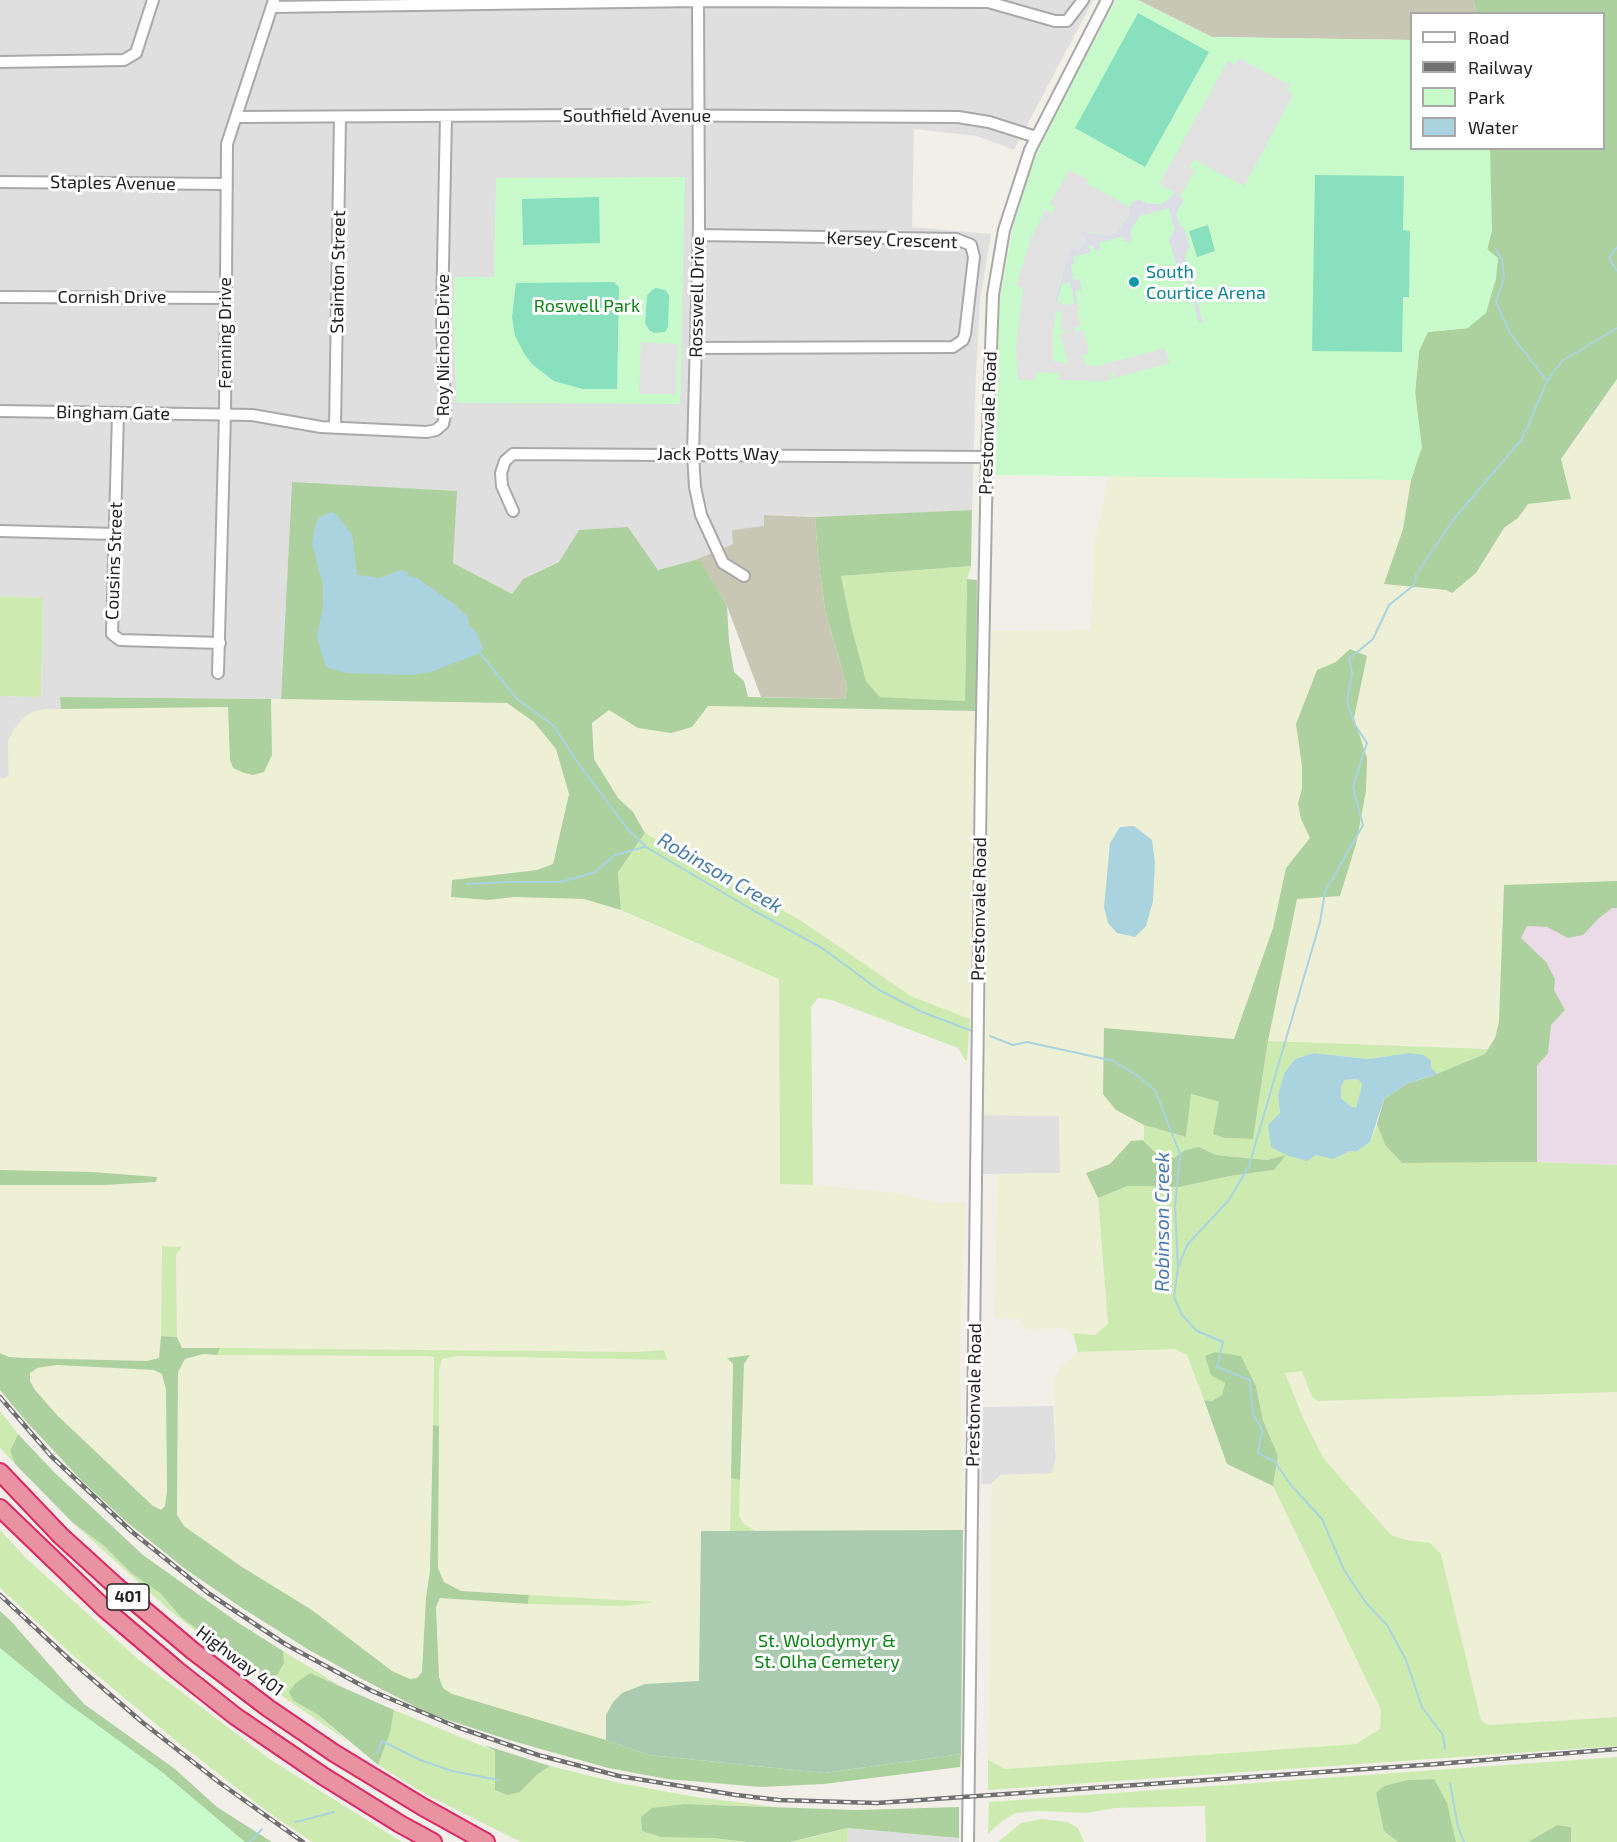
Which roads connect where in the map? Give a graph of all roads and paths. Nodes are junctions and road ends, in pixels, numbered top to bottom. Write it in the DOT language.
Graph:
graph roads {
  1 [pos="153,0"];
  2 [pos="1083,0"];
  3 [pos="1107,0"];
  4 [pos="698,1"];
  5 [pos="273,3"];
  6 [pos="0,62"];
  7 [pos="446,116"];
  8 [pos="237,117"];
  9 [pos="340,117"];
  10 [pos="697,117"];
  11 [pos="1036,137"];
  12 [pos="0,182"];
  13 [pos="227,184"];
  14 [pos="699,235"];
  15 [pos="0,297"];
  16 [pos="225,298"];
  17 [pos="696,348"];
  18 [pos="0,411"];
  19 [pos="118,413"];
  20 [pos="225,414"];
  21 [pos="335,428"];
  22 [pos="693,454"];
  23 [pos="987,457"];
  24 [pos="513,511"];
  25 [pos="0,531"];
  26 [pos="116,534"];
  27 [pos="744,576"];
  28 [pos="220,643"];
  29 [pos="218,673"];
  30 [pos="0,1472"];
  31 [pos="0,1508"];
  32 [pos="433,1842"];
  33 [pos="486,1842"];
  34 [pos="968,1842"];
  1 -- 6 [label="street"];
  2 -- 4 [label="street"];
  3 -- 11 [label="street, Prestonvale Road"];
  4 -- 5 [label="street"];
  4 -- 10 [label="street, Rosswell Drive"];
  5 -- 8 [label="street, Fenning Drive"];
  7 -- 9 [label="street, Southfield Avenue"];
  7 -- 10 [label="street, Southfield Avenue"];
  7 -- 21 [label="street, Roy Nichols Drive"];
  8 -- 9 [label="street, Southfield Avenue"];
  8 -- 13 [label="street, Fenning Drive"];
  9 -- 21 [label="street, Stainton Street"];
  10 -- 11 [label="street, Southfield Avenue"];
  10 -- 14 [label="street, Rosswell Drive"];
  11 -- 23 [label="street, Prestonvale Road"];
  12 -- 13 [label="street, Staples Avenue"];
  13 -- 16 [label="street, Fenning Drive"];
  14 -- 17 [label="street, Rosswell Drive"];
  14 -- 17 [label="street, Kersey Crescent"];
  15 -- 16 [label="street, Cornish Drive"];
  16 -- 20 [label="street, Fenning Drive"];
  17 -- 22 [label="street, Rosswell Drive"];
  18 -- 19 [label="street, Bingham Gate"];
  19 -- 20 [label="street, Bingham Gate"];
  19 -- 26 [label="street, Cousins Street"];
  20 -- 21 [label="street, Roy Nichols Drive"];
  20 -- 28 [label="street, Fenning Drive"];
  22 -- 23 [label="street, Jack Potts Way"];
  22 -- 24 [label="street, Jack Potts Way"];
  22 -- 27 [label="street, Rosswell Drive"];
  23 -- 34 [label="street, Prestonvale Road"];
  25 -- 26 [label="street"];
  26 -- 28 [label="street, Cousins Street"];
  28 -- 29 [label="street, Fenning Drive"];
  30 -- 33 [label="highway, Highway 401 / 401"];
  31 -- 32 [label="highway, 401"];
}
